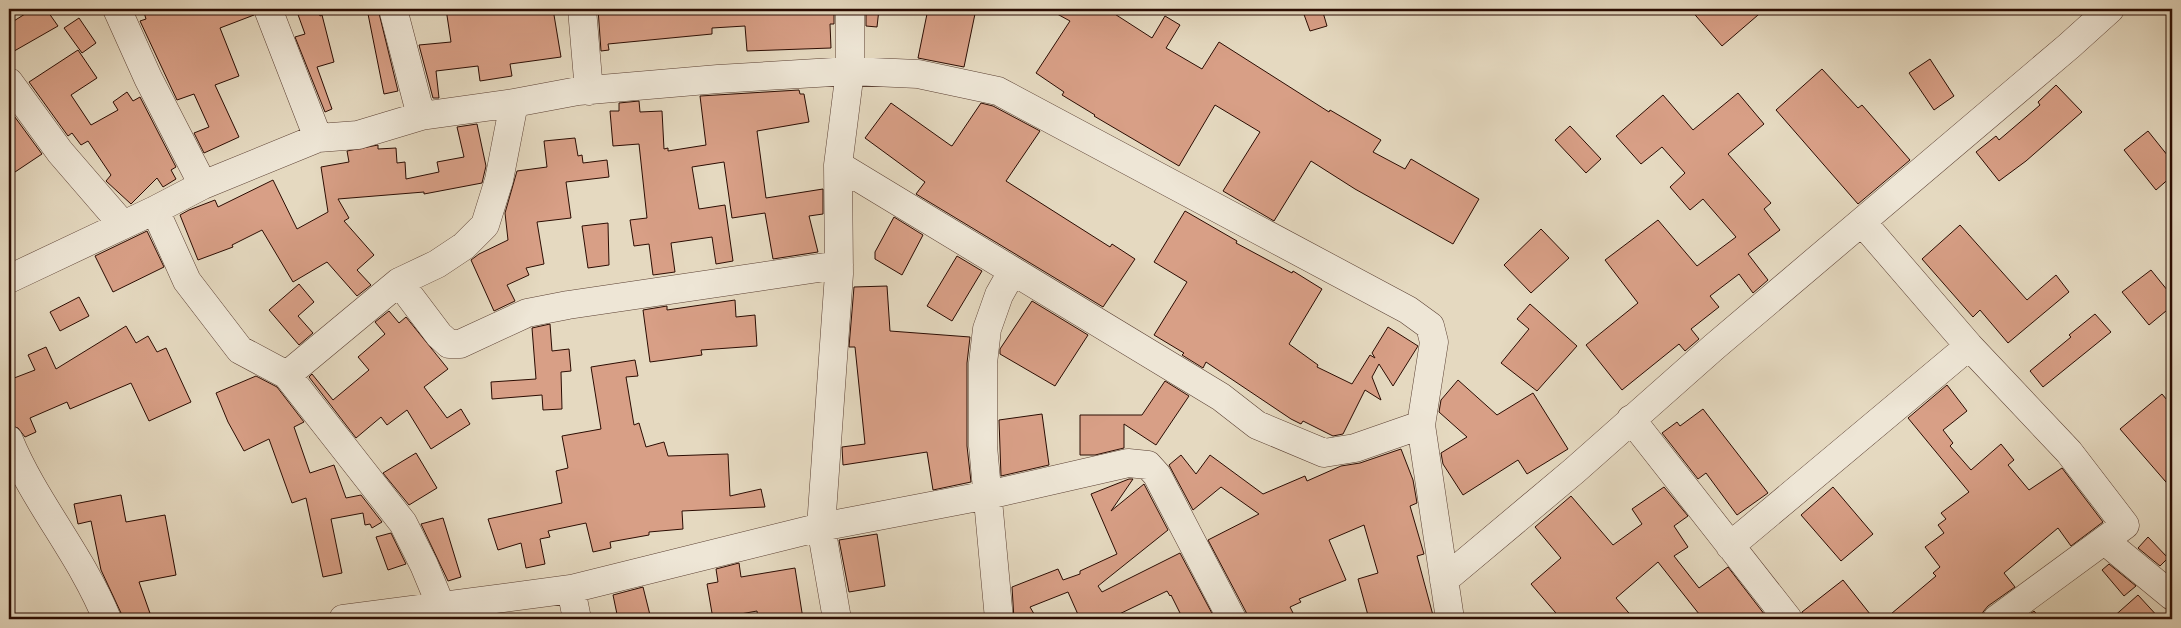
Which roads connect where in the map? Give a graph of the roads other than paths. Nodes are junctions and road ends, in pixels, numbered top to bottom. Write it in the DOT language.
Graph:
graph roads {
  1 [pos="117,9"];
  2 [pos="268,9"];
  3 [pos="393,9"];
  4 [pos="582,9"];
  5 [pos="850,9"];
  6 [pos="2110,9"];
  7 [pos="850,71"];
  8 [pos="9,82"];
  9 [pos="590,91"];
  10 [pos="514,103"];
  11 [pos="421,116"];
  12 [pos="318,138"];
  13 [pos="838,165"];
  14 [pos="203,185"];
  15 [pos="155,210"];
  16 [pos="1862,222"];
  17 [pos="124,226"];
  18 [pos="839,265"];
  19 [pos="1012,272"];
  20 [pos="9,279"];
  21 [pos="399,282"];
  22 [pos="1969,346"];
  23 [pos="287,375"];
  24 [pos="1631,419"];
  25 [pos="1421,425"];
  26 [pos="9,440"];
  27 [pos="988,495"];
  28 [pos="821,527"];
  29 [pos="2105,541"];
  30 [pos="1730,546"];
  31 [pos="1444,580"];
  32 [pos="571,589"];
  33 [pos="2172,596"];
  34 [pos="440,606"];
  35 [pos="107,619"];
  36 [pos="343,619"];
  37 [pos="577,619"];
  38 [pos="837,619"];
  39 [pos="999,619"];
  40 [pos="1232,619"];
  41 [pos="1450,619"];
  42 [pos="1788,619"];
  43 [pos="1997,619"];
  1 -- 14 [label="street"];
  2 -- 12 [label="street"];
  3 -- 11 [label="street"];
  4 -- 9 [label="street"];
  5 -- 7 [label="street"];
  6 -- 16 [label="street"];
  7 -- 9 [label="street"];
  7 -- 13 [label="street"];
  7 -- 25 [label="street"];
  8 -- 17 [label="street"];
  9 -- 10 [label="street"];
  10 -- 11 [label="street"];
  10 -- 21 [label="street"];
  11 -- 12 [label="street"];
  12 -- 14 [label="street"];
  13 -- 18 [label="street"];
  13 -- 19 [label="street"];
  14 -- 15 [label="street"];
  15 -- 17 [label="street"];
  15 -- 23 [label="street"];
  16 -- 22 [label="street"];
  16 -- 24 [label="street"];
  17 -- 20 [label="street"];
  18 -- 21 [label="street"];
  18 -- 28 [label="street"];
  19 -- 25 [label="street"];
  19 -- 27 [label="street"];
  21 -- 23 [label="street"];
  22 -- 29 [label="street"];
  22 -- 30 [label="street"];
  23 -- 34 [label="street"];
  24 -- 30 [label="street"];
  24 -- 31 [label="street"];
  25 -- 31 [label="street"];
  26 -- 35 [label="street"];
  27 -- 28 [label="street"];
  27 -- 39 [label="street"];
  27 -- 40 [label="street"];
  28 -- 32 [label="street"];
  28 -- 38 [label="street"];
  29 -- 33 [label="street"];
  29 -- 43 [label="street"];
  30 -- 42 [label="street"];
  31 -- 41 [label="street"];
  32 -- 34 [label="street"];
  32 -- 37 [label="street"];
  34 -- 36 [label="street"];
}
